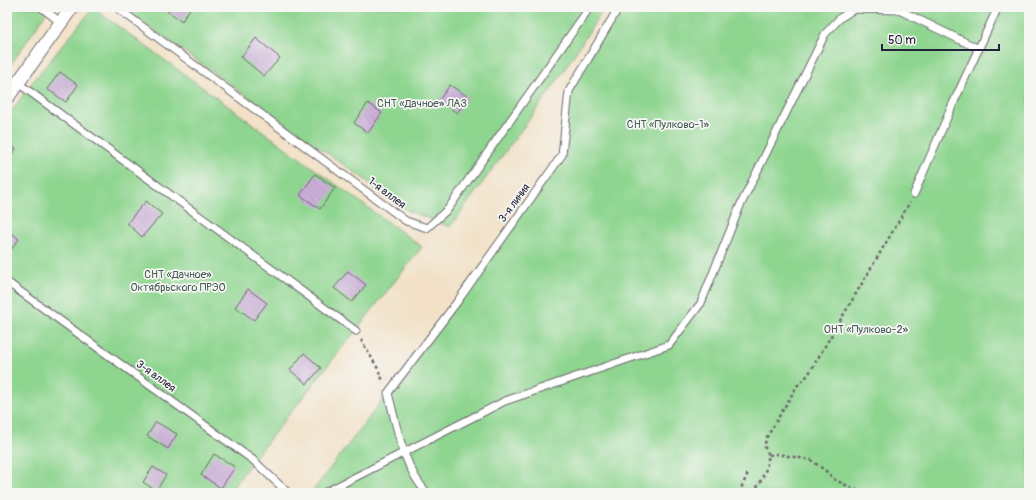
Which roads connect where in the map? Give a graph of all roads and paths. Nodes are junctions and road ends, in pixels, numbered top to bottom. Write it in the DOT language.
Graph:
graph roads {
  1 [pos="41,7"];
  2 [pos="72,7"];
  3 [pos="116,7"];
  4 [pos="590,7"];
  5 [pos="619,7"];
  6 [pos="998,7"];
  7 [pos="899,9"];
  8 [pos="60,22"];
  9 [pos="979,48"];
  10 [pos="18,83"];
  11 [pos="7,98"];
  12 [pos="914,194"];
  13 [pos="7,282"];
  14 [pos="356,331"];
  15 [pos="388,394"];
  16 [pos="404,453"];
  17 [pos="769,455"];
  18 [pos="748,473"];
  19 [pos="288,493"];
  20 [pos="324,493"];
  21 [pos="427,493"];
  22 [pos="739,493"];
  23 [pos="754,493"];
  24 [pos="863,493"];
  1 -- 8 [label="lane"];
  2 -- 8 [label="street"];
  3 -- 4 [label="lane, 1-я аллея"];
  5 -- 15 [label="lane, 3-я линия"];
  6 -- 9 [label="lane"];
  7 -- 9 [label="lane"];
  7 -- 16 [label="lane"];
  8 -- 10 [label="street"];
  9 -- 12 [label="lane"];
  10 -- 11 [label="street"];
  10 -- 14 [label="lane"];
  12 -- 17 [label="path"];
  13 -- 19 [label="lane, 3-я аллея"];
  14 -- 15 [label="path"];
  15 -- 16 [label="lane"];
  16 -- 20 [label="lane"];
  16 -- 21 [label="lane"];
  17 -- 23 [label="path"];
  17 -- 24 [label="path"];
  18 -- 22 [label="path"];
}
